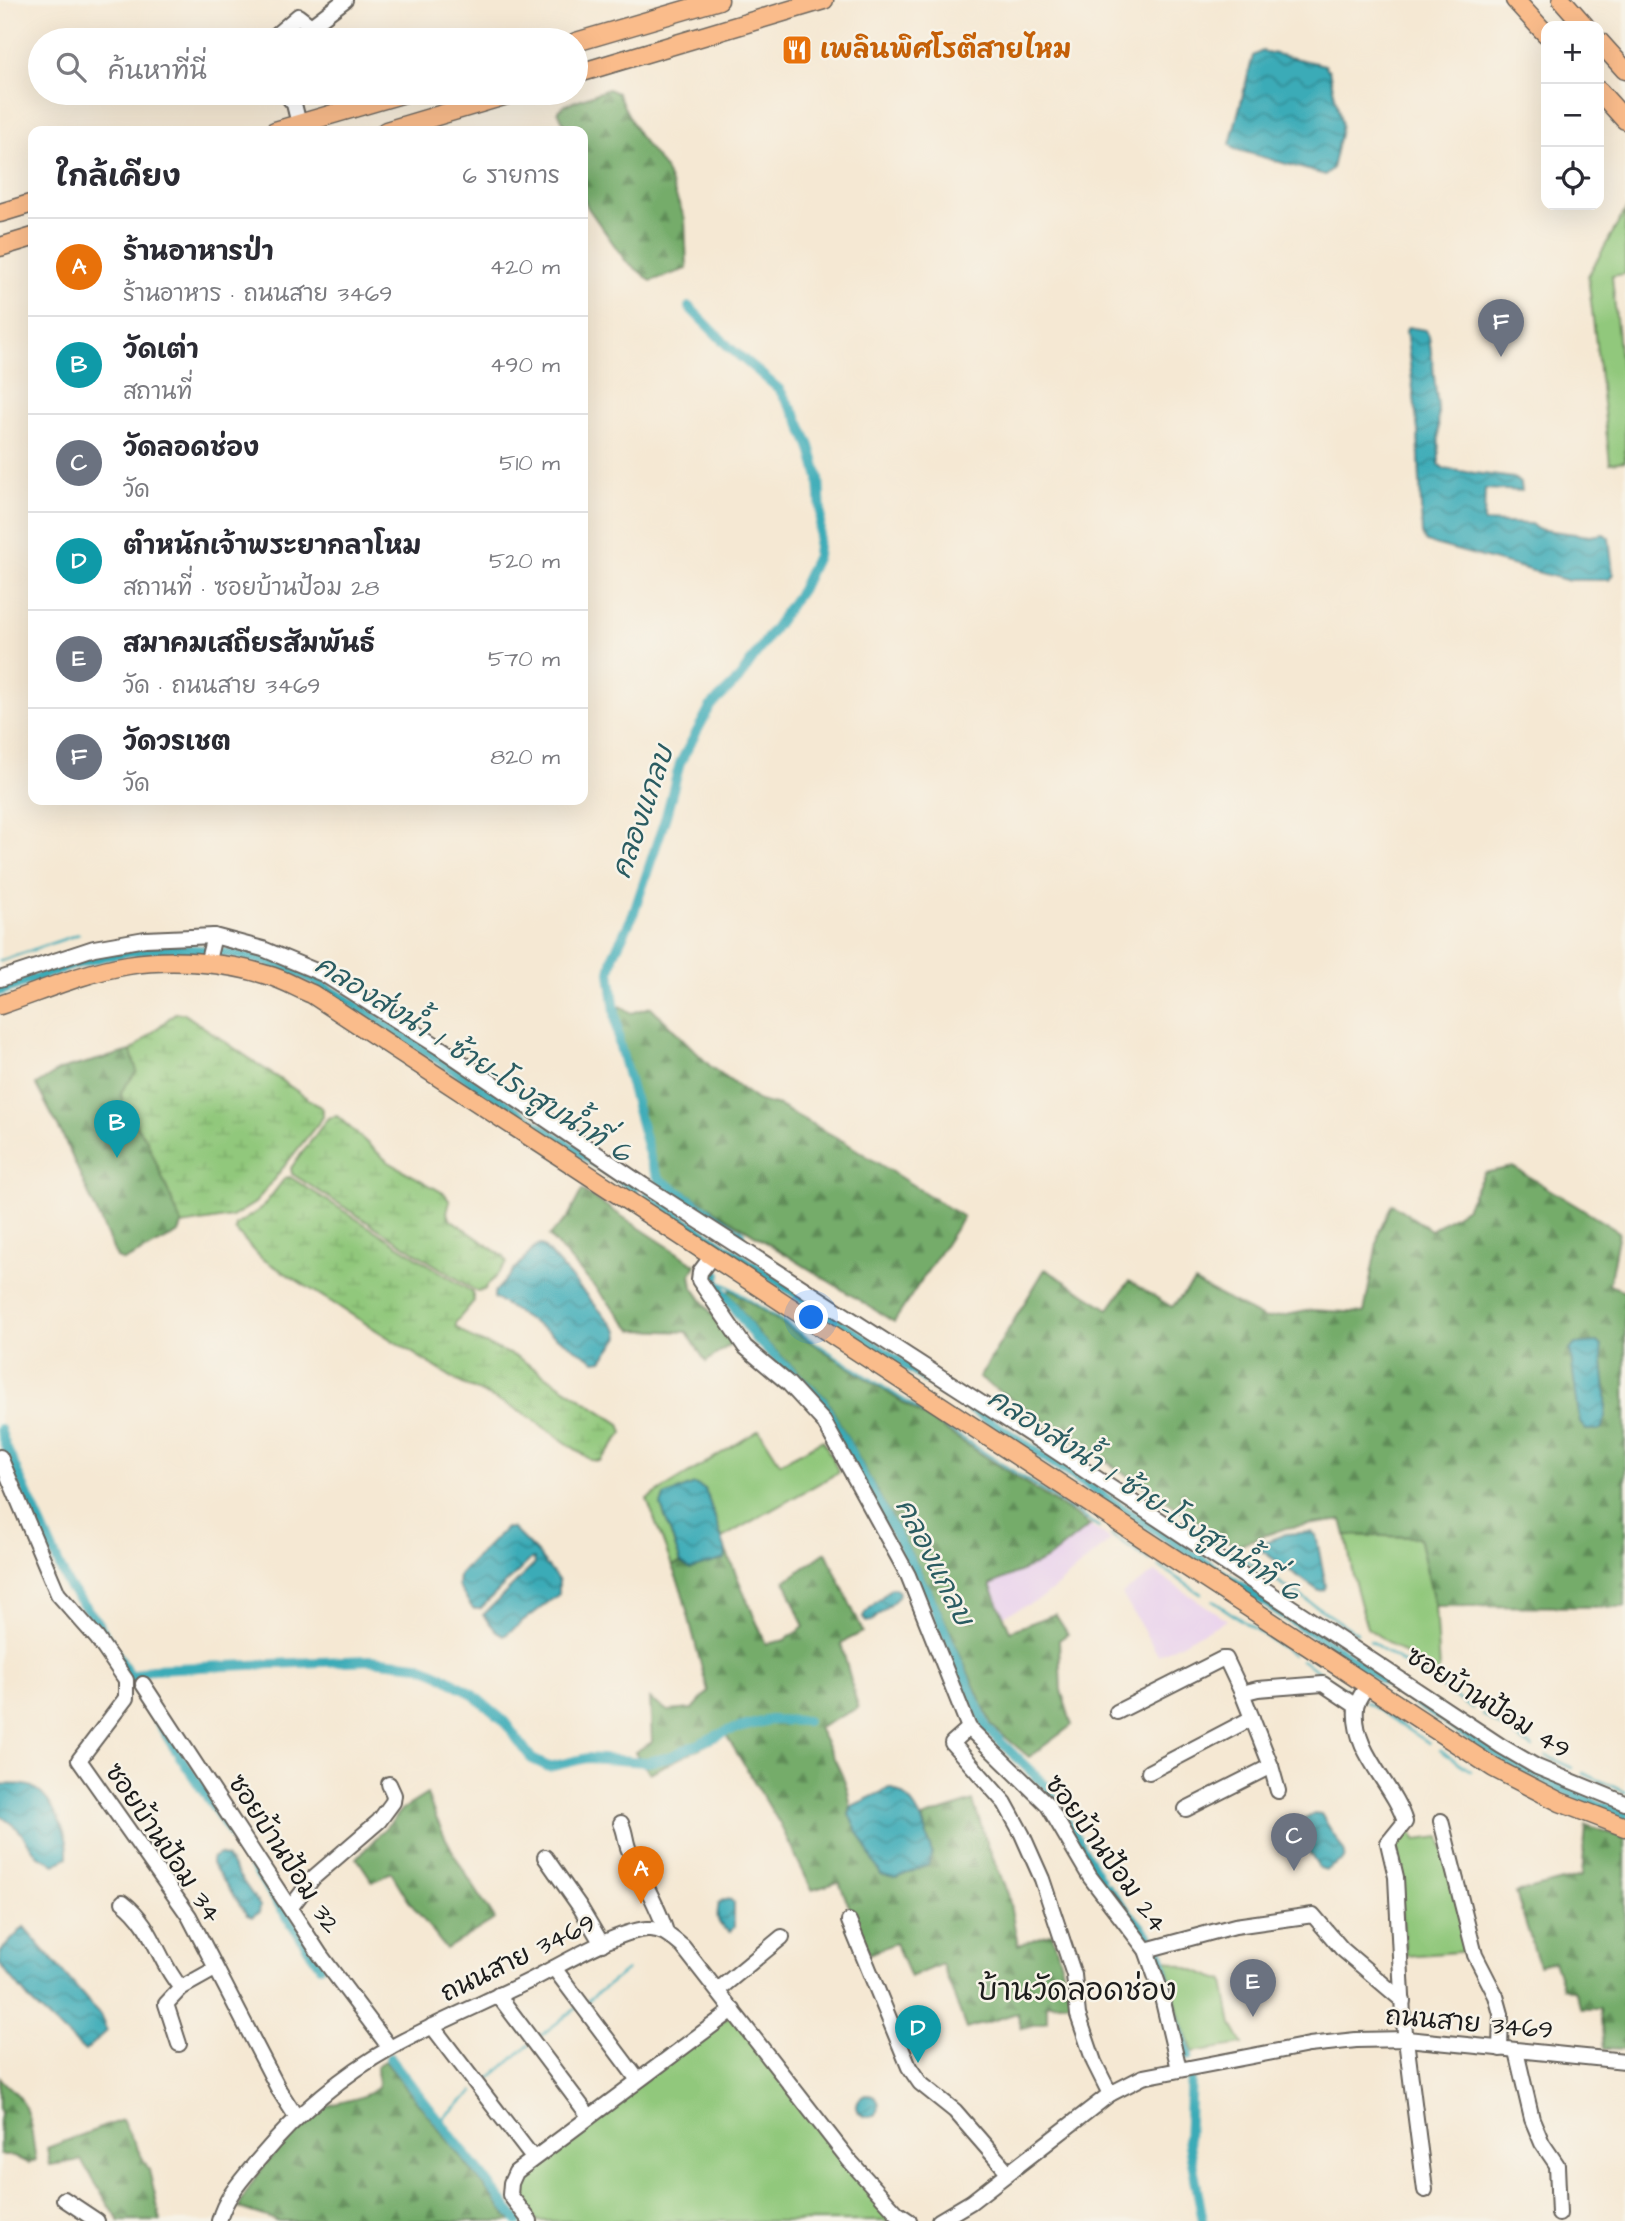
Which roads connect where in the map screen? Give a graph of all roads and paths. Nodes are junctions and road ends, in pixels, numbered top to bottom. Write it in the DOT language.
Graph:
graph roads {
  1 [pos="345,0"];
  2 [pos="719,0"];
  3 [pos="824,0"];
  4 [pos="1515,0"];
  5 [pos="1562,0"];
  6 [pos="1581,21"];
  7 [pos="284,28"];
  8 [pos="1541,29"];
  9 [pos="588,38"];
  10 [pos="1604,47"];
  11 [pos="588,70"];
  12 [pos="1625,70"];
  13 [pos="1604,97"];
  14 [pos="294,105"];
  15 [pos="364,105"];
  16 [pos="474,105"];
  17 [pos="1625,120"];
  18 [pos="299,124"];
  19 [pos="292,126"];
  20 [pos="403,126"];
  21 [pos="28,205"];
  22 [pos="0,213"];
  23 [pos="28,239"];
  24 [pos="0,247"];
  25 [pos="210,950"];
  26 [pos="0,979"];
  27 [pos="0,1005"];
  28 [pos="524,1118"];
  29 [pos="643,1185"];
  30 [pos="638,1207"];
  31 [pos="712,1256"];
  32 [pos="0,1457"];
  33 [pos="1045,1458"];
  34 [pos="1362,1669"];
  35 [pos="143,1684"];
  36 [pos="1242,1693"];
  37 [pos="1356,1706"];
  38 [pos="1117,1712"];
  39 [pos="1252,1718"];
  40 [pos="970,1728"];
  41 [pos="1271,1766"];
  42 [pos="1149,1772"];
  43 [pos="389,1784"];
  44 [pos="1278,1791"];
  45 [pos="1625,1803"];
  46 [pos="1186,1809"];
  47 [pos="1441,1821"];
  48 [pos="621,1824"];
  49 [pos="1625,1826"];
  50 [pos="545,1857"];
  51 [pos="122,1902"];
  52 [pos="291,1908"];
  53 [pos="849,1921"];
  54 [pos="666,1932"];
  55 [pos="782,1937"];
  56 [pos="602,1944"];
  57 [pos="1153,1948"];
  58 [pos="554,1968"];
  59 [pos="215,1969"];
  60 [pos="181,1988"];
  61 [pos="718,1990"];
  62 [pos="498,1995"];
  63 [pos="1403,2001"];
  64 [pos="733,2010"];
  65 [pos="432,2026"];
  66 [pos="1407,2039"];
  67 [pos="179,2044"];
  68 [pos="390,2048"];
  69 [pos="1500,2049"];
  70 [pos="1516,2051"];
  71 [pos="1625,2061"];
  72 [pos="1180,2068"];
  73 [pos="638,2080"];
  74 [pos="1110,2094"];
  75 [pos="589,2116"];
  76 [pos="297,2118"];
  77 [pos="533,2158"];
  78 [pos="1008,2172"];
  79 [pos="1425,2190"];
  80 [pos="64,2199"];
  81 [pos="1559,2214"];
  82 [pos="97,2221"];
  83 [pos="219,2221"];
  84 [pos="530,2221"];
  85 [pos="909,2221"];
  86 [pos="939,2221"];
  1 -- 7 [label="street"];
  2 -- 9 [label="main road"];
  3 -- 11 [label="main road"];
  4 -- 8 [label="main road"];
  5 -- 6 [label="main road"];
  10 -- 12 [label="main road"];
  13 -- 17 [label="main road"];
  14 -- 18 [label="street"];
  15 -- 18 [label="main road"];
  16 -- 20 [label="main road"];
  18 -- 19 [label="main road"];
  21 -- 22 [label="main road"];
  23 -- 24 [label="main road"];
  25 -- 26 [label="street"];
  25 -- 27 [label="main road"];
  25 -- 28 [label="main road"];
  25 -- 28 [label="street"];
  28 -- 29 [label="street"];
  28 -- 30 [label="main road"];
  29 -- 30 [label="street"];
  29 -- 33 [label="street"];
  30 -- 31 [label="main road"];
  31 -- 33 [label="main road"];
  31 -- 40 [label="street"];
  32 -- 59 [label="street, ซอยบ้านป้อม 34"];
  33 -- 34 [label="main road"];
  34 -- 37 [label="street"];
  34 -- 45 [label="street, ซอยบ้านป้อม 49"];
  34 -- 49 [label="main road"];
  35 -- 52 [label="street, ซอยบ้านป้อม 32"];
  36 -- 37 [label="street"];
  36 -- 38 [label="street"];
  36 -- 39 [label="street"];
  37 -- 63 [label="street"];
  39 -- 41 [label="street"];
  39 -- 42 [label="street"];
  40 -- 57 [label="street, ซอยบ้านป้อม 24"];
  40 -- 74 [label="street"];
  41 -- 44 [label="street"];
  41 -- 46 [label="street"];
  43 -- 52 [label="street"];
  47 -- 69 [label="street"];
  48 -- 54 [label="street"];
  50 -- 56 [label="street"];
  51 -- 60 [label="street"];
  52 -- 68 [label="street, ซอยบ้านป้อม 32"];
  53 -- 78 [label="street"];
  54 -- 56 [label="street, ถนนสาย 3469"];
  54 -- 61 [label="street"];
  55 -- 61 [label="street"];
  56 -- 58 [label="street, ถนนสาย 3469"];
  57 -- 63 [label="street"];
  57 -- 72 [label="street, ซอยบ้านป้อม 24"];
  58 -- 62 [label="street, ถนนสาย 3469"];
  58 -- 73 [label="street"];
  59 -- 60 [label="street"];
  59 -- 76 [label="street, ซอยบ้านป้อม 34"];
  60 -- 67 [label="street"];
  61 -- 64 [label="street"];
  62 -- 65 [label="street, ถนนสาย 3469"];
  62 -- 75 [label="street"];
  63 -- 66 [label="street"];
  64 -- 73 [label="street"];
  64 -- 85 [label="street"];
  65 -- 68 [label="street, ถนนสาย 3469"];
  65 -- 77 [label="street"];
  66 -- 69 [label="street, ถนนสาย 3469"];
  66 -- 72 [label="street, ถนนสาย 3469"];
  66 -- 79 [label="street"];
  68 -- 76 [label="street, ถนนสาย 3469"];
  69 -- 70 [label="street, ถนนสาย 3469"];
  70 -- 71 [label="street, ถนนสาย 3469"];
  70 -- 81 [label="street"];
  72 -- 74 [label="street, ถนนสาย 3469"];
  73 -- 75 [label="street"];
  74 -- 78 [label="street, ถนนสาย 3469"];
  75 -- 77 [label="street"];
  76 -- 83 [label="street, ถนนสาย 3469"];
  77 -- 84 [label="street"];
  78 -- 86 [label="street, ถนนสาย 3469"];
  80 -- 82 [label="street"];
}
